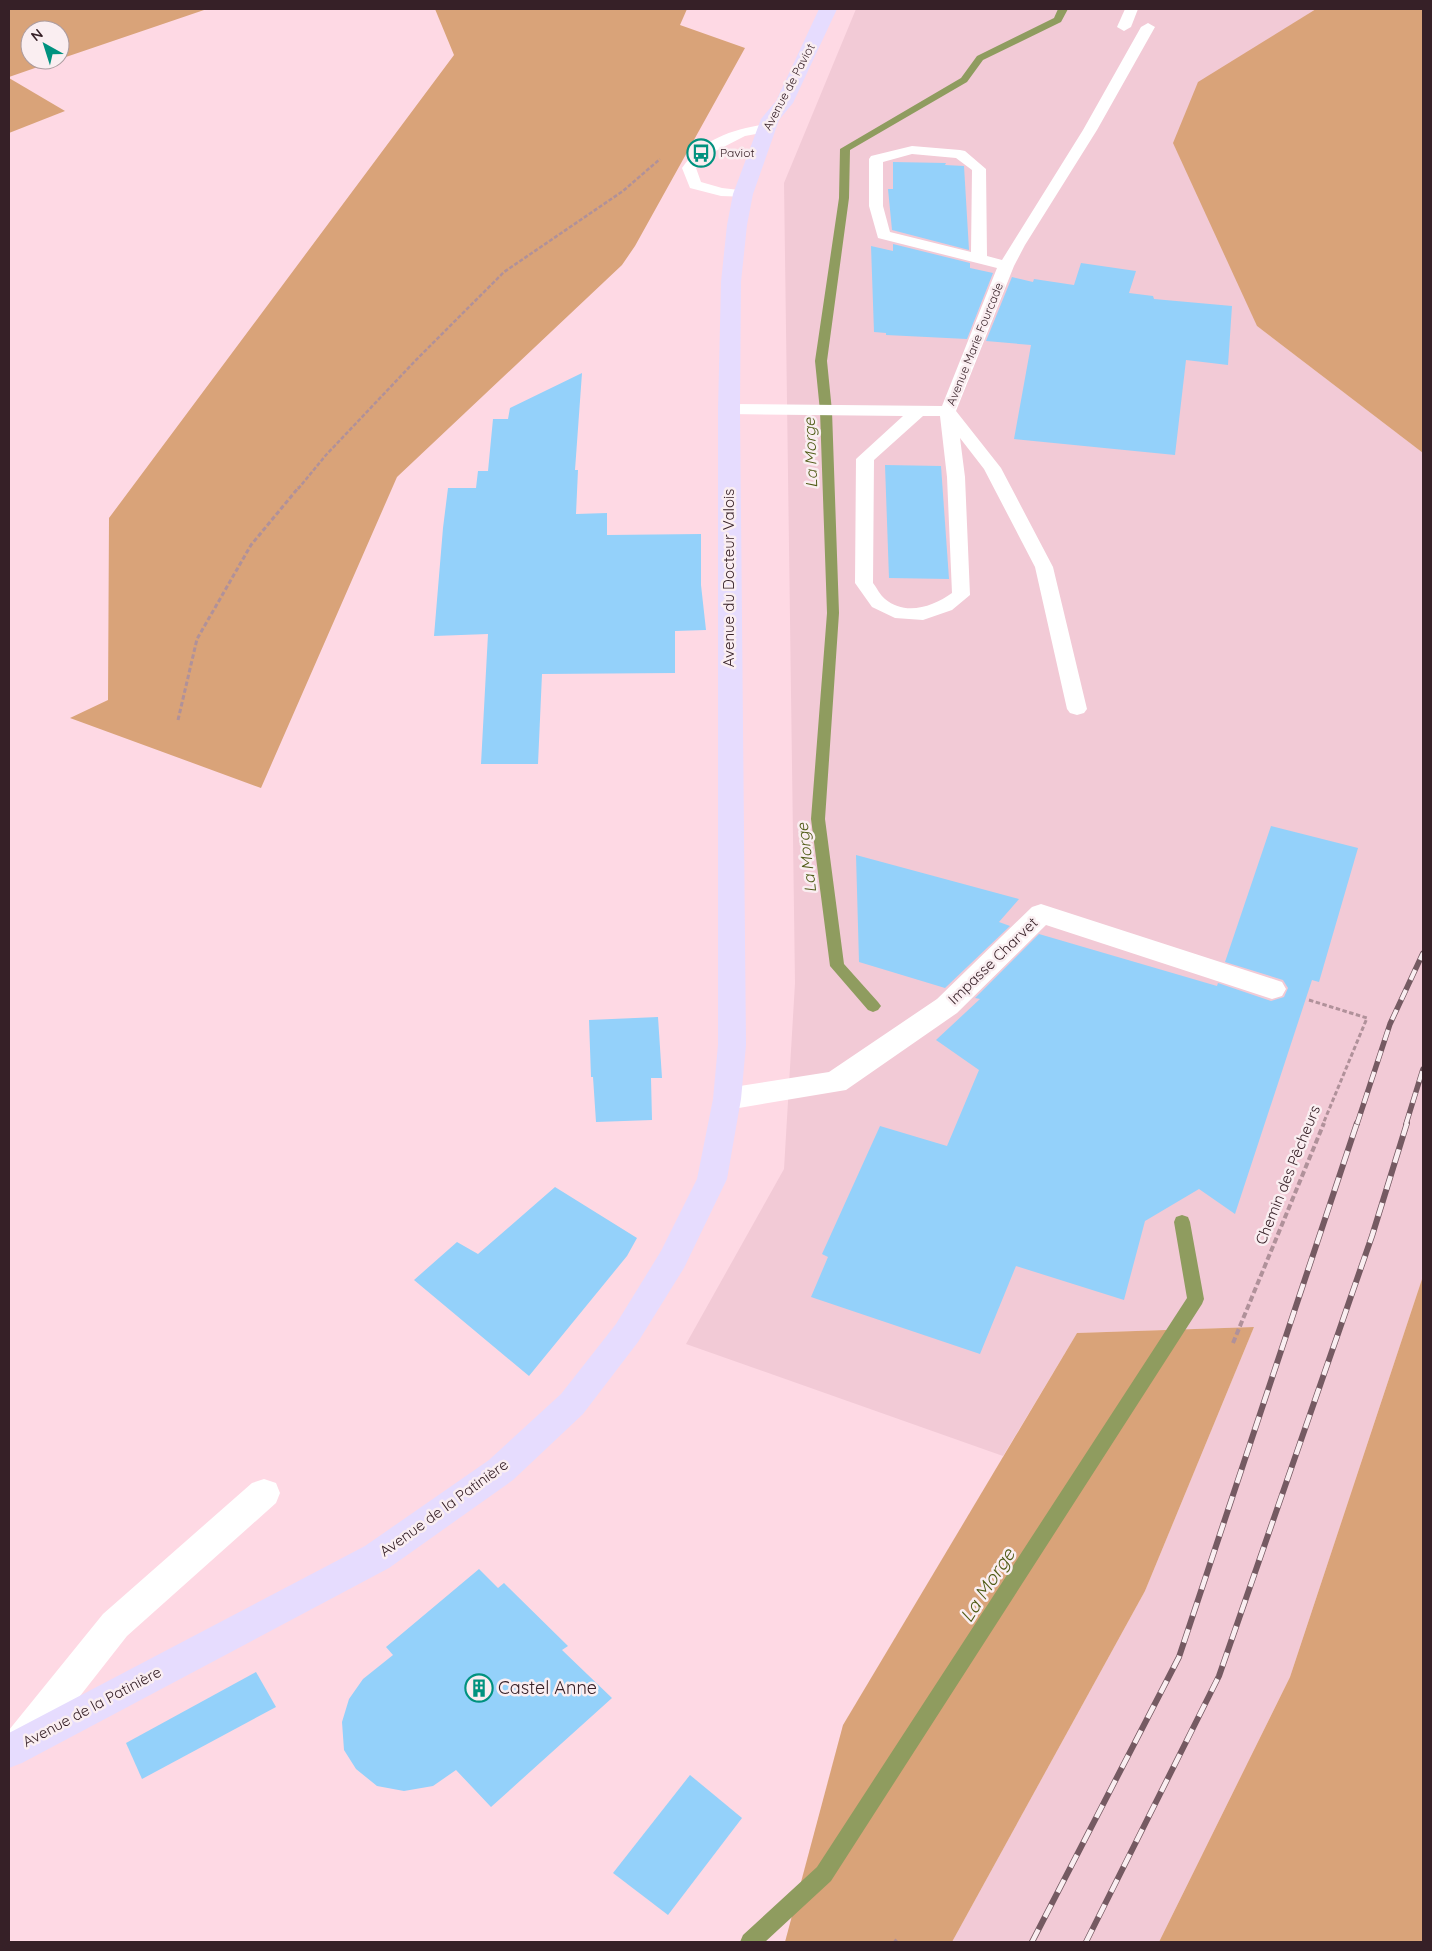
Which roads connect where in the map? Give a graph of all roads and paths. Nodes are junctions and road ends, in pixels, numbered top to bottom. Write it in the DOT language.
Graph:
graph roads {
  1 [pos="828,9"];
  2 [pos="1131,9"];
  3 [pos="1124,27"];
  4 [pos="1148,28"];
  5 [pos="766,128"];
  6 [pos="667,153"];
  7 [pos="743,194"];
  8 [pos="737,225"];
  9 [pos="979,258"];
  10 [pos="1006,266"];
  11 [pos="729,409"];
  12 [pos="918,411"];
  13 [pos="948,412"];
  14 [pos="1077,710"];
  15 [pos="178,720"];
  16 [pos="730,932"];
  17 [pos="1272,989"];
  18 [pos="727,1099"];
  19 [pos="1233,1342"];
  20 [pos="264,1493"];
  21 [pos="14,1748"];
  1 -- 5 [label="main road, Avenue de Paviot"];
  2 -- 3 [label="lane"];
  4 -- 10 [label="lane"];
  5 -- 7 [label="main road, Avenue de Paviot"];
  5 -- 7 [label="lane"];
  6 -- 15 [label="path"];
  7 -- 8 [label="main road, Avenue de Paviot"];
  8 -- 11 [label="main road, Avenue du Docteur Valois"];
  9 -- 9 [label="lane, Avenue Marie Fourcade"];
  9 -- 10 [label="lane, Avenue Marie Fourcade"];
  10 -- 13 [label="lane, Avenue Marie Fourcade"];
  11 -- 12 [label="lane, Avenue Marie Fourcade"];
  11 -- 16 [label="main road, Avenue du Docteur Valois"];
  12 -- 13 [label="lane, Avenue Marie Fourcade"];
  12 -- 13 [label="lane"];
  13 -- 14 [label="lane"];
  16 -- 18 [label="main road, Avenue de la Patinière"];
  17 -- 18 [label="street, Impasse Charvet"];
  17 -- 19 [label="path, Chemin des Pêcheurs"];
  18 -- 21 [label="main road, Avenue de la Patinière"];
  20 -- 21 [label="street"];
}
